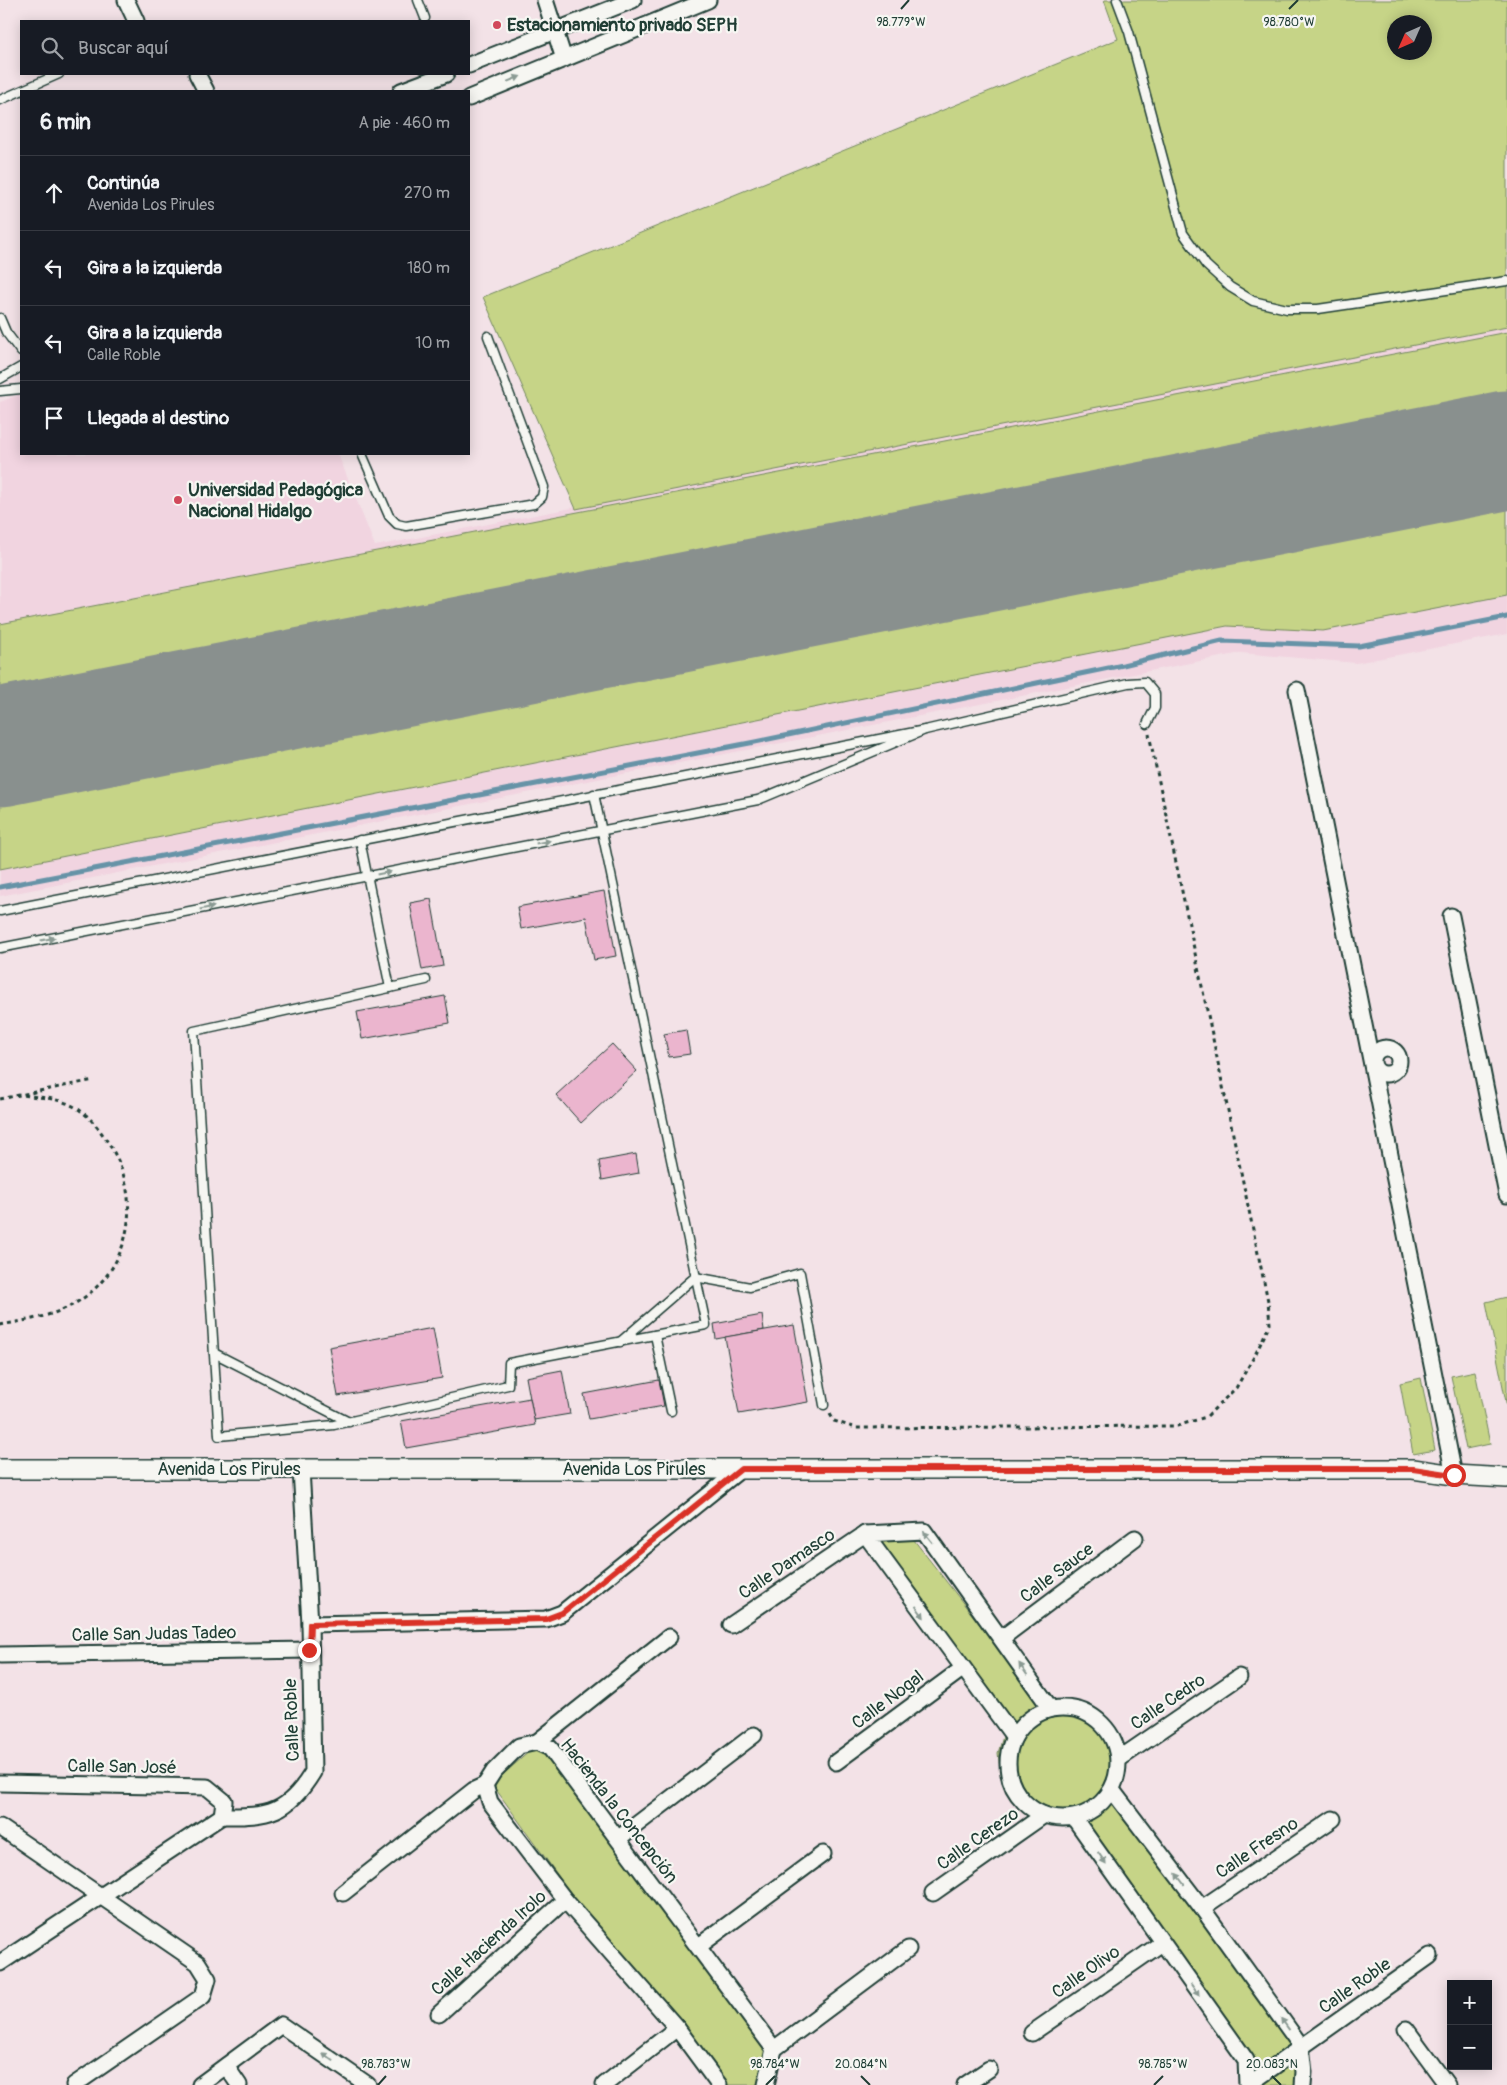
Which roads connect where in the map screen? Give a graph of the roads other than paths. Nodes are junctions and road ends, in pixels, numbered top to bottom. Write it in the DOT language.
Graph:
graph roads {
  1 [pos="126,0"];
  2 [pos="418,0"];
  3 [pos="545,0"];
  4 [pos="633,0"];
  5 [pos="708,0"];
  6 [pos="1116,0"];
  7 [pos="425,18"];
  8 [pos="136,20"];
  9 [pos="555,32"];
  10 [pos="564,59"];
  11 [pos="470,65"];
  12 [pos="58,75"];
  13 [pos="198,75"];
  14 [pos="443,75"];
  15 [pos="23,90"];
  16 [pos="205,90"];
  17 [pos="404,90"];
  18 [pos="20,91"];
  19 [pos="470,98"];
  20 [pos="0,100"];
  21 [pos="1507,281"];
  22 [pos="0,318"];
  23 [pos="488,336"];
  24 [pos="20,351"];
  25 [pos="20,368"];
  26 [pos="1,386"];
  27 [pos="20,389"];
  28 [pos="362,455"];
  29 [pos="1297,690"];
  30 [pos="1147,724"];
  31 [pos="925,730"];
  32 [pos="594,794"];
  33 [pos="601,831"];
  34 [pos="360,840"];
  35 [pos="368,876"];
  36 [pos="0,911"];
  37 [pos="1451,916"];
  38 [pos="0,948"];
  39 [pos="426,980"];
  40 [pos="390,988"];
  41 [pos="1374,1064"];
  42 [pos="1389,1074"];
  43 [pos="1378,1090"];
  44 [pos="1507,1195"];
  45 [pos="695,1277"];
  46 [pos="655,1335"];
  47 [pos="620,1342"];
  48 [pos="214,1353"];
  49 [pos="824,1404"];
  50 [pos="671,1411"];
  51 [pos="349,1422"];
  52 [pos="0,1469"];
  53 [pos="301,1469"];
  54 [pos="741,1469"];
  55 [pos="1454,1475"];
  56 [pos="1507,1478"];
  57 [pos="864,1534"];
  58 [pos="1135,1538"];
  59 [pos="310,1624"];
  60 [pos="731,1625"];
  61 [pos="669,1637"];
  62 [pos="1002,1638"];
  63 [pos="309,1650"];
  64 [pos="0,1655"];
  65 [pos="962,1669"];
  66 [pos="1239,1677"];
  67 [pos="1051,1709"];
  68 [pos="754,1735"];
  69 [pos="1014,1737"];
  70 [pos="537,1742"];
  71 [pos="1119,1759"];
  72 [pos="836,1762"];
  73 [pos="0,1783"];
  74 [pos="485,1785"];
  75 [pos="1112,1790"];
  76 [pos="1044,1815"];
  77 [pos="222,1816"];
  78 [pos="1074,1818"];
  79 [pos="1334,1819"];
  80 [pos="0,1827"];
  81 [pos="619,1838"];
  82 [pos="823,1854"];
  83 [pos="343,1893"];
  84 [pos="933,1893"];
  85 [pos="99,1896"];
  86 [pos="565,1900"];
  87 [pos="1202,1908"];
  88 [pos="1162,1943"];
  89 [pos="699,1946"];
  90 [pos="908,1949"];
  91 [pos="1430,1956"];
  92 [pos="0,1962"];
  93 [pos="439,2014"];
  94 [pos="677,2028"];
  95 [pos="1406,2029"];
  96 [pos="1032,2033"];
  97 [pos="1301,2046"];
  98 [pos="774,2049"];
  99 [pos="226,2066"];
  100 [pos="989,2069"];
  101 [pos="74,2085"];
  102 [pos="200,2085"];
  103 [pos="239,2085"];
  104 [pos="368,2085"];
  105 [pos="604,2085"];
  106 [pos="719,2085"];
  107 [pos="766,2085"];
  108 [pos="965,2085"];
  109 [pos="1247,2085"];
  110 [pos="1303,2085"];
  111 [pos="1447,2085"];
  1 -- 8 [label="street"];
  2 -- 7 [label="lane"];
  3 -- 9 [label="street"];
  4 -- 9 [label="street"];
  5 -- 10 [label="street"];
  6 -- 21 [label="lane"];
  9 -- 10 [label="street"];
  9 -- 11 [label="street"];
  19 -- 10 [label="street, one-way"];
  12 -- 15 [label="lane"];
  13 -- 16 [label="street"];
  14 -- 17 [label="street"];
  18 -- 20 [label="lane"];
  22 -- 24 [label="lane"];
  23 -- 28 [label="lane"];
  25 -- 26 [label="lane"];
  26 -- 27 [label="lane"];
  29 -- 41 [label="street"];
  30 -- 31 [label="lane"];
  31 -- 32 [label="lane"];
  31 -- 33 [label="lane"];
  32 -- 33 [label="lane"];
  32 -- 34 [label="lane"];
  35 -- 33 [label="lane, one-way"];
  33 -- 45 [label="lane"];
  34 -- 35 [label="lane"];
  34 -- 36 [label="lane"];
  38 -- 35 [label="lane, one-way"];
  35 -- 40 [label="lane"];
  37 -- 44 [label="street"];
  39 -- 40 [label="lane"];
  40 -- 48 [label="lane"];
  41 -- 42 [label="street"];
  41 -- 42 [label="street"];
  41 -- 43 [label="street"];
  42 -- 43 [label="street"];
  43 -- 55 [label="street"];
  45 -- 46 [label="lane"];
  45 -- 47 [label="lane"];
  45 -- 49 [label="lane"];
  46 -- 47 [label="lane"];
  46 -- 50 [label="lane"];
  47 -- 51 [label="lane"];
  48 -- 51 [label="lane"];
  48 -- 51 [label="lane"];
  52 -- 53 [label="street, Avenida Los Pirules"];
  53 -- 54 [label="street, Avenida Los Pirules"];
  53 -- 59 [label="street, Calle Roble"];
  54 -- 55 [label="street, Avenida Los Pirules"];
  54 -- 59 [label="street"];
  55 -- 56 [label="street, Avenida Los Pirules"];
  57 -- 60 [label="street, Calle Damasco"];
  62 -- 57 [label="street, one-way"];
  57 -- 65 [label="street, one-way"];
  58 -- 62 [label="street, Calle Sauce"];
  59 -- 63 [label="street, Calle Roble"];
  61 -- 70 [label="street"];
  67 -- 62 [label="street, one-way"];
  63 -- 64 [label="street, Calle San Judas Tadeo"];
  63 -- 77 [label="street, Calle Roble"];
  65 -- 69 [label="street"];
  65 -- 72 [label="street, Calle Nogal"];
  66 -- 71 [label="street, Calle Cedro"];
  67 -- 69 [label="street"];
  67 -- 71 [label="street"];
  68 -- 81 [label="street"];
  69 -- 76 [label="street"];
  70 -- 74 [label="street, Hacienda la Concepción"];
  70 -- 81 [label="street, Hacienda la Concepción"];
  71 -- 75 [label="street"];
  73 -- 77 [label="street, Calle San José"];
  74 -- 83 [label="street"];
  74 -- 86 [label="street"];
  75 -- 78 [label="street"];
  87 -- 75 [label="street, one-way"];
  76 -- 78 [label="street"];
  76 -- 84 [label="street, Calle Cerezo"];
  77 -- 85 [label="street"];
  78 -- 88 [label="street, one-way"];
  79 -- 87 [label="street, Calle Fresno"];
  80 -- 85 [label="street"];
  81 -- 89 [label="street, Hacienda la Concepción"];
  82 -- 89 [label="street"];
  85 -- 92 [label="street"];
  85 -- 101 [label="street"];
  86 -- 93 [label="street, Calle Hacienda Irolo"];
  86 -- 94 [label="street"];
  97 -- 87 [label="street, one-way"];
  88 -- 96 [label="street, Calle Olivo"];
  88 -- 109 [label="street, one-way"];
  89 -- 98 [label="street, Hacienda la Concepción"];
  90 -- 98 [label="street"];
  91 -- 97 [label="street, Calle Roble"];
  94 -- 105 [label="street"];
  94 -- 106 [label="street"];
  95 -- 111 [label="street"];
  97 -- 109 [label="street, Calle Roble"];
  97 -- 110 [label="street"];
  98 -- 107 [label="street"];
  99 -- 102 [label="street"];
  99 -- 103 [label="street"];
  104 -- 99 [label="street, one-way"];
  100 -- 108 [label="street"];
}
